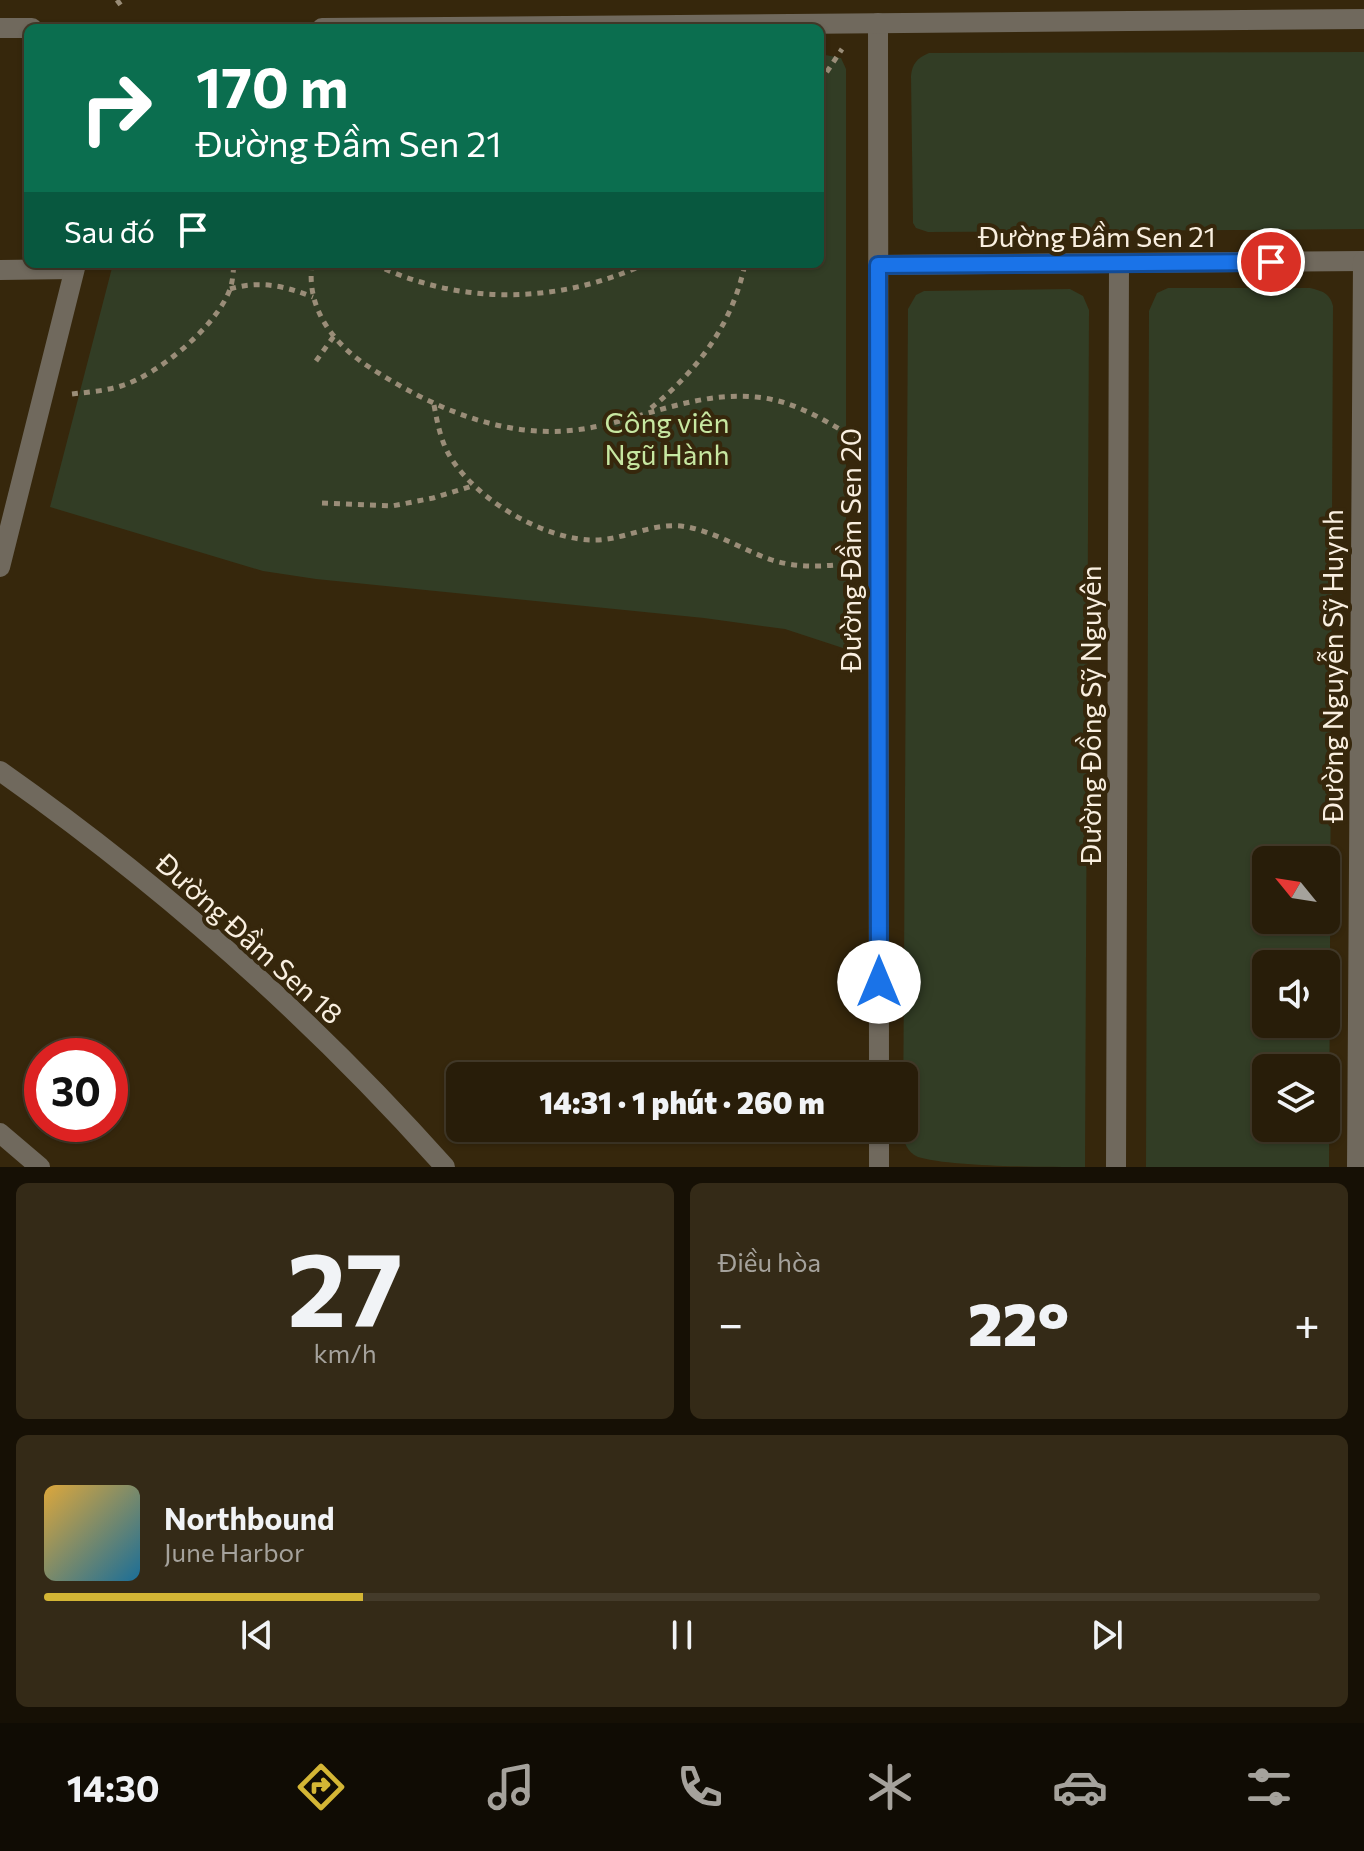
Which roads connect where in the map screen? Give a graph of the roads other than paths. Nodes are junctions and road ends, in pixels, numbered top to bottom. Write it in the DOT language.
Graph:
graph roads {
  1 [pos="1364,19"];
  2 [pos="878,23"];
  3 [pos="767,24"];
  4 [pos="0,28"];
  5 [pos="24,28"];
  6 [pos="1363,261"];
  7 [pos="1119,264"];
  8 [pos="878,265"];
  9 [pos="50,268"];
  10 [pos="75,268"];
  11 [pos="0,270"];
  12 [pos="0,567"];
  13 [pos="0,771"];
  14 [pos="879,1062"];
  15 [pos="0,1133"];
  16 [pos="879,1142"];
  17 [pos="40,1167"];
  18 [pos="445,1167"];
  19 [pos="879,1167"];
  20 [pos="1116,1167"];
  21 [pos="1357,1167"];
  1 -- 2 [label="street"];
  2 -- 3 [label="street"];
  2 -- 8 [label="street, Đường Đầm Sen 20"];
  4 -- 5 [label="street"];
  6 -- 7 [label="street, Đường Đầm Sen 21"];
  6 -- 21 [label="street, Đường Nguyễn Sỹ Huynh"];
  7 -- 8 [label="street, Đường Đầm Sen 21"];
  7 -- 20 [label="street, Đường Đồng Sỹ Nguyên"];
  8 -- 14 [label="street, Đường Đầm Sen 20"];
  9 -- 11 [label="street"];
  10 -- 12 [label="street"];
  13 -- 18 [label="street, Đường Đầm Sen 18"];
  15 -- 17 [label="street"];
  16 -- 19 [label="street"];
}
